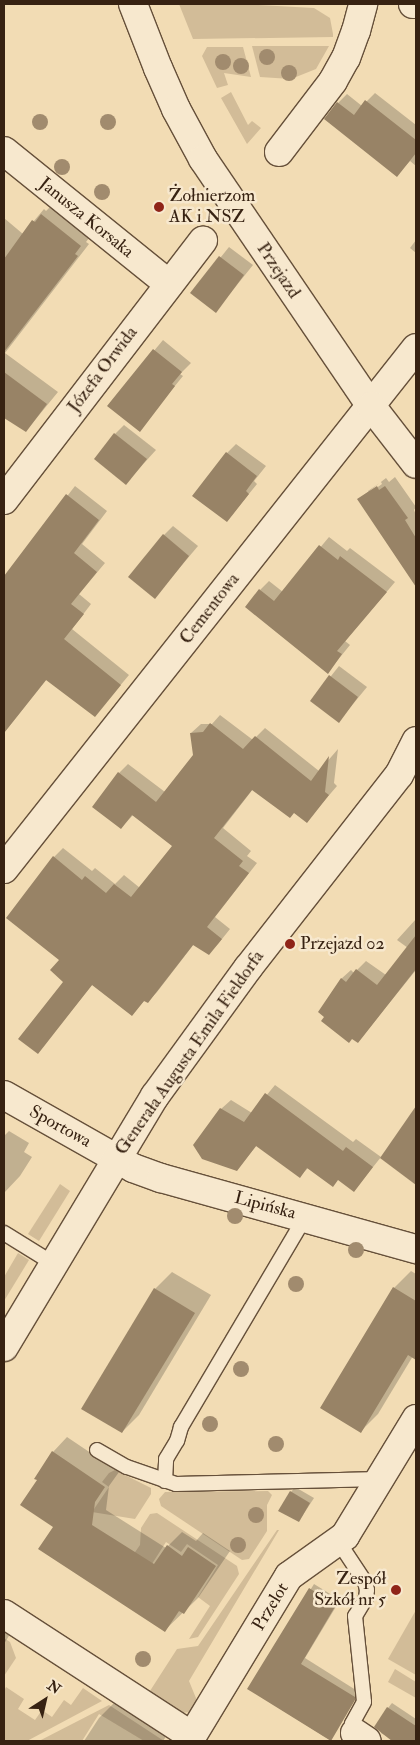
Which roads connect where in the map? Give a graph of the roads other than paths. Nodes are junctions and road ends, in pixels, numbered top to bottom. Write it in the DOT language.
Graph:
graph roads {
  1 [pos="133,4"];
  2 [pos="363,4"];
  3 [pos="412,4"];
  4 [pos="416,4"];
  5 [pos="4,151"];
  6 [pos="278,152"];
  7 [pos="203,241"];
  8 [pos="169,284"];
  9 [pos="416,348"];
  10 [pos="371,406"];
  11 [pos="416,464"];
  12 [pos="4,500"];
  13 [pos="416,741"];
  14 [pos="408,768"];
  15 [pos="4,869"];
  16 [pos="4,1095"];
  17 [pos="116,1158"];
  18 [pos="305,1217"];
  19 [pos="4,1233"];
  20 [pos="416,1249"];
  21 [pos="54,1264"];
  22 [pos="4,1347"];
  23 [pos="416,1419"];
  24 [pos="97,1450"];
  25 [pos="380,1479"];
  26 [pos="165,1481"];
  27 [pos="338,1541"];
  28 [pos="4,1614"];
  29 [pos="361,1737"];
  1 -- 10 [label="street, Przejazd"];
  2 -- 6 [label="street"];
  3 -- 4 [label="street"];
  5 -- 8 [label="street, Janusza Korsaka"];
  7 -- 8 [label="street, Józefa Orwida"];
  8 -- 12 [label="street, Józefa Orwida"];
  9 -- 10 [label="street, Cementowa"];
  10 -- 11 [label="street, Przejazd"];
  10 -- 15 [label="street, Cementowa"];
  13 -- 14 [label="street, Generała Augusta Emila Fieldorfa"];
  14 -- 17 [label="street, Generała Augusta Emila Fieldorfa"];
  16 -- 17 [label="street, Sportowa"];
  17 -- 18 [label="street, Lipińska"];
  17 -- 21 [label="street, Generała Augusta Emila Fieldorfa"];
  18 -- 20 [label="street, Lipińska"];
  18 -- 26 [label="lane"];
  19 -- 21 [label="lane"];
  21 -- 22 [label="street, Generała Augusta Emila Fieldorfa"];
  23 -- 25 [label="street, Przelot"];
  24 -- 26 [label="lane"];
  25 -- 26 [label="lane"];
  25 -- 27 [label="street, Przelot"];
  27 -- 28 [label="street, Przelot"];
  27 -- 29 [label="lane"];
}
